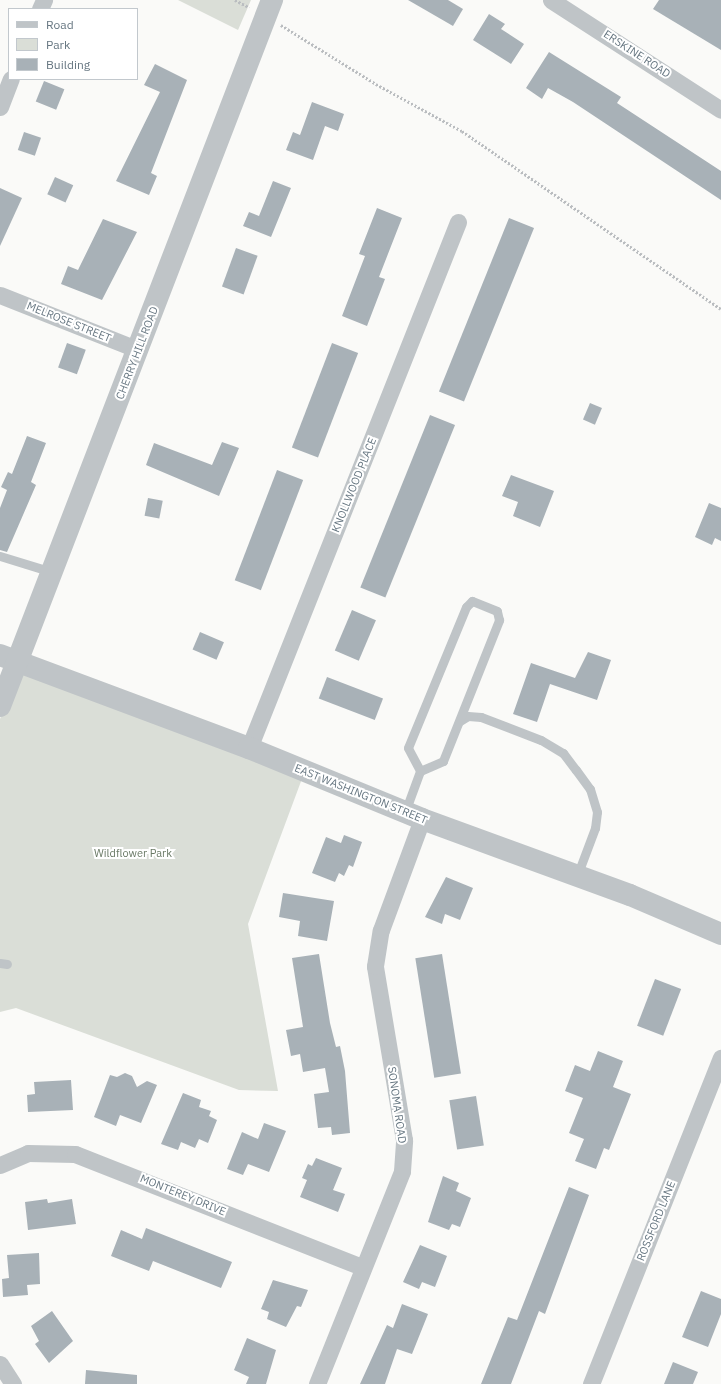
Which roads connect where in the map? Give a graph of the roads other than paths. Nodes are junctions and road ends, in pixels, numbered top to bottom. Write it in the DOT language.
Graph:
graph roads {
  1 [pos="551,0"];
  2 [pos="269,8"];
  3 [pos="11,80"];
  4 [pos="0,107"];
  5 [pos="721,110"];
  6 [pos="458,222"];
  7 [pos="0,295"];
  8 [pos="139,350"];
  9 [pos="0,556"];
  10 [pos="52,572"];
  11 [pos="9,658"];
  12 [pos="0,706"];
  13 [pos="460,721"];
  14 [pos="249,748"];
  15 [pos="420,771"];
  16 [pos="414,816"];
  17 [pos="577,876"];
  18 [pos="721,934"];
  19 [pos="721,1058"];
  20 [pos="0,1165"];
  21 [pos="362,1267"];
  22 [pos="0,1364"];
  23 [pos="13,1384"];
  24 [pos="317,1384"];
  25 [pos="591,1384"];
  1 -- 5 [label="street, ERSKINE ROAD"];
  2 -- 8 [label="street, CHERRY HILL ROAD"];
  3 -- 4 [label="street"];
  6 -- 14 [label="street, KNOLLWOOD PLACE"];
  7 -- 8 [label="street, MELROSE STREET"];
  8 -- 10 [label="street, CHERRY HILL ROAD"];
  9 -- 10 [label="lane"];
  10 -- 11 [label="street, CHERRY HILL ROAD"];
  11 -- 12 [label="street, CHERRY HILL ROAD"];
  11 -- 14 [label="street, EAST WASHINGTON STREET"];
  13 -- 15 [label="lane"];
  13 -- 15 [label="lane"];
  13 -- 17 [label="lane"];
  14 -- 16 [label="street, EAST WASHINGTON STREET"];
  15 -- 16 [label="lane"];
  16 -- 17 [label="street, EAST WASHINGTON STREET"];
  16 -- 21 [label="street, SONOMA ROAD"];
  17 -- 18 [label="street, EAST WASHINGTON STREET"];
  19 -- 25 [label="street, ROSSFORD LANE"];
  20 -- 21 [label="street, MONTEREY DRIVE"];
  21 -- 24 [label="street, SONOMA ROAD"];
  22 -- 23 [label="street"];
}
